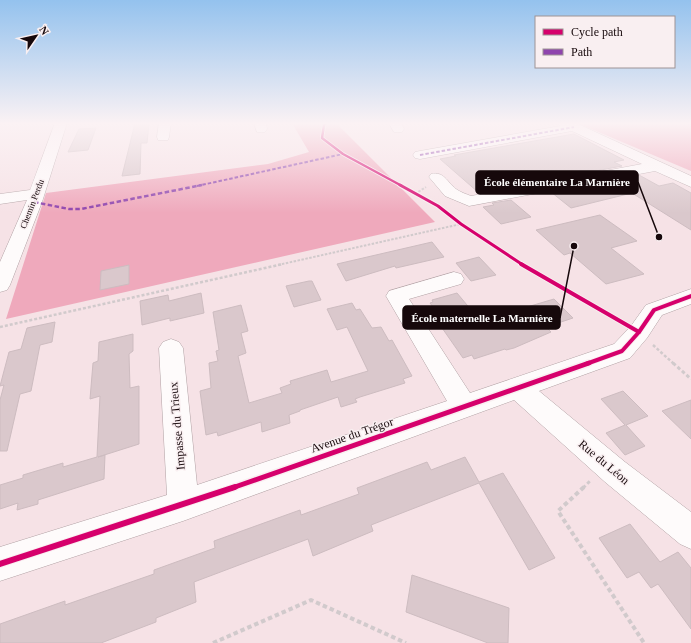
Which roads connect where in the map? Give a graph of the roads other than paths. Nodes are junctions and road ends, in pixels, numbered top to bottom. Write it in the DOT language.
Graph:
graph roads {
  1 [pos="50,153"];
  2 [pos="430,153"];
  3 [pos="629,153"];
  4 [pos="420,155"];
  5 [pos="657,166"];
  6 [pos="436,177"];
  7 [pos="691,182"];
  8 [pos="36,194"];
  9 [pos="0,199"];
  10 [pos="454,279"];
  11 [pos="0,285"];
  12 [pos="691,296"];
  13 [pos="171,348"];
  14 [pos="518,388"];
  15 [pos="465,407"];
  16 [pos="183,505"];
  17 [pos="691,533"];
  18 [pos="0,564"];
  1 -- 8 [label="street, Chemin Perdu"];
  2 -- 4 [label="street"];
  3 -- 5 [label="street"];
  5 -- 6 [label="street"];
  5 -- 7 [label="street"];
  8 -- 9 [label="street"];
  8 -- 11 [label="street, Chemin Perdu"];
  10 -- 15 [label="street"];
  12 -- 14 [label="street, Avenue du Trégor"];
  13 -- 16 [label="street, Impasse du Trieux"];
  14 -- 15 [label="street, Avenue du Trégor"];
  14 -- 17 [label="street, Rue du Léon"];
  15 -- 16 [label="street, Avenue du Trégor"];
  16 -- 18 [label="street, Avenue du Trégor"];
}
